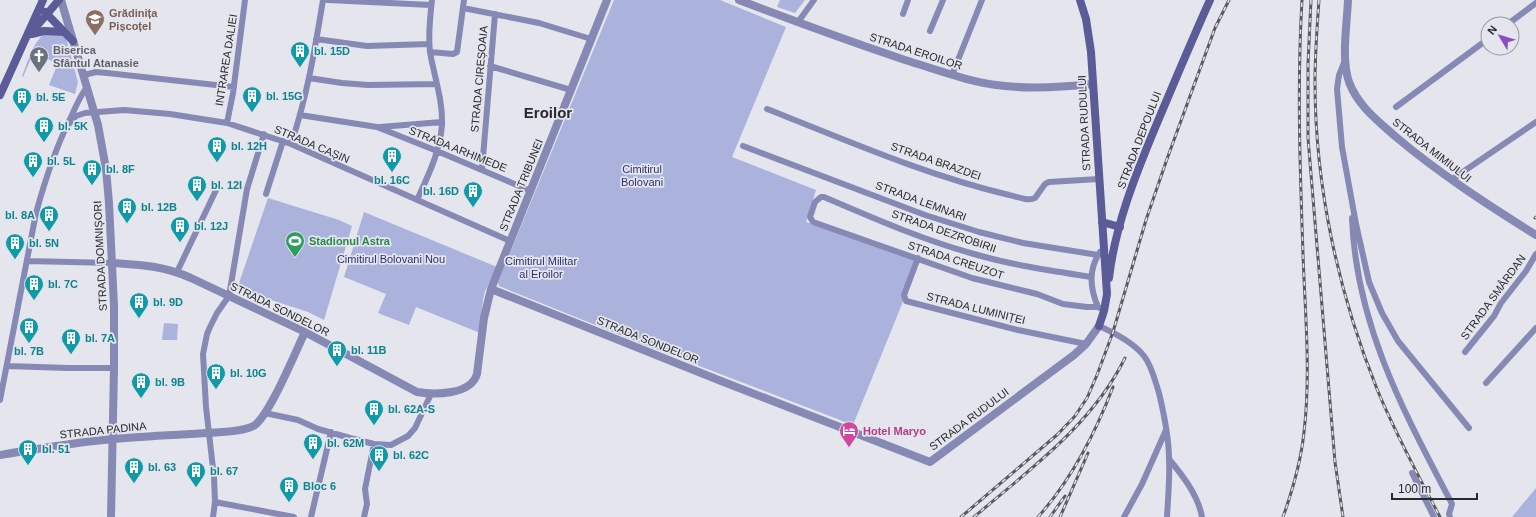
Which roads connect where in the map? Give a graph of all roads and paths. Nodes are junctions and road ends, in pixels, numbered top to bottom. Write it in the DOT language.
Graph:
graph roads {
  1 [pos="67,0"];
  2 [pos="245,0"];
  3 [pos="323,0"];
  4 [pos="328,0"];
  5 [pos="464,0"];
  6 [pos="607,0"];
  7 [pos="739,0"];
  8 [pos="814,0"];
  9 [pos="908,0"];
  10 [pos="943,0"];
  11 [pos="982,0"];
  12 [pos="1080,0"];
  13 [pos="1210,0"];
  14 [pos="1348,0"];
  15 [pos="59,1"];
  16 [pos="43,2"];
  17 [pos="432,3"];
  18 [pos="1536,3"];
  19 [pos="463,8"];
  20 [pos="64,9"];
  21 [pos="495,14"];
  22 [pos="903,14"];
  23 [pos="48,15"];
  24 [pos="1519,16"];
  25 [pos="798,22"];
  26 [pos="930,31"];
  27 [pos="64,32"];
  28 [pos="30,35"];
  29 [pos="316,39"];
  30 [pos="591,39"];
  31 [pos="73,41"];
  32 [pos="23,42"];
  33 [pos="429,44"];
  34 [pos="1480,45"];
  35 [pos="430,52"];
  36 [pos="1346,58"];
  37 [pos="490,66"];
  38 [pos="84,75"];
  39 [pos="952,75"];
  40 [pos="309,78"];
  41 [pos="437,84"];
  42 [pos="1093,84"];
  43 [pos="87,87"];
  44 [pos="234,87"];
  45 [pos="571,90"];
  46 [pos="0,95"];
  47 [pos="1396,107"];
  48 [pos="767,109"];
  49 [pos="95,112"];
  50 [pos="300,116"];
  51 [pos="227,122"];
  52 [pos="442,122"];
  53 [pos="1536,122"];
  54 [pos="67,126"];
  55 [pos="377,127"];
  56 [pos="264,134"];
  57 [pos="283,141"];
  58 [pos="290,144"];
  59 [pos="743,146"];
  60 [pos="437,151"];
  61 [pos="482,169"];
  62 [pos="1099,179"];
  63 [pos="1451,180"];
  64 [pos="218,186"];
  65 [pos="531,191"];
  66 [pos="266,194"];
  67 [pos="1351,199"];
  68 [pos="417,200"];
  69 [pos="811,220"];
  70 [pos="1102,222"];
  71 [pos="1120,227"];
  72 [pos="1536,235"];
  73 [pos="510,241"];
  74 [pos="1103,247"];
  75 [pos="1536,254"];
  76 [pos="1098,255"];
  77 [pos="918,258"];
  78 [pos="27,261"];
  79 [pos="113,263"];
  80 [pos="177,272"];
  81 [pos="1091,277"];
  82 [pos="491,289"];
  83 [pos="1107,294"];
  84 [pos="229,296"];
  85 [pos="1101,309"];
  86 [pos="1099,326"];
  87 [pos="1536,328"];
  88 [pos="305,332"];
  89 [pos="1086,344"];
  90 [pos="1465,352"];
  91 [pos="7,366"];
  92 [pos="114,368"];
  93 [pos="1486,383"];
  94 [pos="431,394"];
  95 [pos="0,400"];
  96 [pos="265,413"];
  97 [pos="1469,428"];
  98 [pos="1166,430"];
  99 [pos="209,432"];
  100 [pos="331,432"];
  101 [pos="113,439"];
  102 [pos="374,444"];
  103 [pos="0,455"];
  104 [pos="1170,459"];
  105 [pos="930,462"];
  106 [pos="1412,473"];
  107 [pos="215,502"];
  108 [pos="263,514"];
  109 [pos="1448,515"];
  110 [pos="111,517"];
  111 [pos="213,517"];
  112 [pos="294,517"];
  113 [pos="311,517"];
  114 [pos="364,517"];
  115 [pos="1124,517"];
  116 [pos="1167,517"];
  117 [pos="1202,517"];
  118 [pos="1434,517"];
  1 -- 20 [label="street"];
  2 -- 44 [label="street, INTRAREA DALIEI"];
  3 -- 29 [label="street"];
  4 -- 17 [label="street"];
  5 -- 19 [label="street"];
  6 -- 30 [label="street, STRADA TRIBUNEI"];
  7 -- 25 [label="street, STRADA EROILOR"];
  8 -- 25 [label="street"];
  9 -- 22 [label="street"];
  10 -- 26 [label="street"];
  11 -- 39 [label="street"];
  12 -- 42 [label="main road, STRADA RUDULUI"];
  13 -- 71 [label="main road, STRADA DEPOULUI"];
  14 -- 36 [label="street, STRADA MIMIULUI"];
  15 -- 16 [label="main road"];
  15 -- 20 [label="street, STRADA DOMNIȘORI"];
  15 -- 23 [label="main road"];
  16 -- 23 [label="main road"];
  16 -- 32 [label="main road"];
  17 -- 33 [label="street"];
  18 -- 24 [label="street"];
  19 -- 21 [label="street"];
  19 -- 35 [label="street"];
  20 -- 31 [label="street, STRADA DOMNIȘORI"];
  21 -- 30 [label="street"];
  21 -- 37 [label="street, STRADA CIREȘOAIA"];
  23 -- 27 [label="main road"];
  23 -- 28 [label="main road"];
  25 -- 39 [label="street, STRADA EROILOR"];
  27 -- 28 [label="main road"];
  27 -- 31 [label="main road"];
  28 -- 32 [label="main road"];
  29 -- 33 [label="street"];
  29 -- 40 [label="street"];
  30 -- 45 [label="street, STRADA TRIBUNEI"];
  31 -- 38 [label="street, STRADA DOMNIȘORI"];
  32 -- 46 [label="main road"];
  33 -- 35 [label="street"];
  34 -- 47 [label="street"];
  35 -- 41 [label="street"];
  36 -- 63 [label="street, STRADA MIMIULUI"];
  36 -- 67 [label="street"];
  37 -- 45 [label="street"];
  37 -- 61 [label="street, STRADA CIREȘOAIA"];
  38 -- 43 [label="street, STRADA DOMNIȘORI"];
  38 -- 44 [label="street"];
  39 -- 42 [label="street, STRADA EROILOR"];
  40 -- 41 [label="street"];
  40 -- 50 [label="street"];
  41 -- 52 [label="street"];
  42 -- 62 [label="main road, STRADA RUDULUI"];
  43 -- 49 [label="street, STRADA DOMNIȘORI"];
  43 -- 54 [label="street"];
  44 -- 51 [label="street, INTRAREA DALIEI"];
  45 -- 65 [label="street, STRADA TRIBUNEI"];
  48 -- 62 [label="street, STRADA BRAZDEI"];
  49 -- 51 [label="street, STRADA CAȘIN"];
  49 -- 54 [label="street, STRADA CAȘIN"];
  49 -- 79 [label="street, STRADA DOMNIȘORI"];
  50 -- 55 [label="street, STRADA ARHIMEDE"];
  50 -- 58 [label="street"];
  51 -- 56 [label="street, STRADA CAȘIN"];
  52 -- 55 [label="street, STRADA ARHIMEDE"];
  52 -- 60 [label="street"];
  53 -- 63 [label="street"];
  54 -- 78 [label="street"];
  55 -- 60 [label="street, STRADA ARHIMEDE"];
  56 -- 57 [label="street, STRADA CAȘIN"];
  56 -- 84 [label="street"];
  57 -- 58 [label="street, STRADA CAȘIN"];
  57 -- 66 [label="street"];
  58 -- 68 [label="street, STRADA CAȘIN"];
  59 -- 76 [label="street, STRADA LEMNARI"];
  60 -- 61 [label="street, STRADA ARHIMEDE"];
  60 -- 68 [label="street"];
  61 -- 65 [label="street, STRADA ARHIMEDE"];
  62 -- 70 [label="main road, STRADA RUDULUI"];
  63 -- 72 [label="street, STRADA MIMIULUI"];
  64 -- 80 [label="street"];
  65 -- 73 [label="street, STRADA TRIBUNEI"];
  67 -- 97 [label="street"];
  67 -- 109 [label="street"];
  68 -- 73 [label="street, STRADA CAȘIN"];
  69 -- 77 [label="street, STRADA CREUZOT"];
  69 -- 81 [label="street, STRADA DEZROBIRII"];
  70 -- 71 [label="main road"];
  70 -- 74 [label="main road, STRADA RUDULUI"];
  71 -- 83 [label="main road, STRADA DEPOULUI"];
  73 -- 82 [label="street, STRADA TRIBUNEI"];
  74 -- 76 [label="street"];
  74 -- 83 [label="main road, STRADA RUDULUI"];
  75 -- 90 [label="street, STRADA SMÂRDAN"];
  76 -- 81 [label="street"];
  77 -- 85 [label="street, STRADA CREUZOT"];
  77 -- 89 [label="street, STRADA LUMINIȚEI"];
  78 -- 79 [label="street"];
  78 -- 91 [label="street"];
  79 -- 80 [label="street, STRADA SONDELOR"];
  79 -- 92 [label="street, STRADA DOMNIȘORI"];
  80 -- 84 [label="street, STRADA SONDELOR"];
  81 -- 85 [label="street"];
  82 -- 94 [label="street, STRADA SONDELOR"];
  82 -- 105 [label="street, STRADA SONDELOR"];
  83 -- 85 [label="main road, STRADA RUDULUI"];
  84 -- 88 [label="street, STRADA SONDELOR"];
  84 -- 99 [label="street"];
  85 -- 86 [label="main road, STRADA RUDULUI"];
  86 -- 89 [label="street, STRADA RUDULUI"];
  86 -- 98 [label="street"];
  87 -- 93 [label="street"];
  88 -- 94 [label="street, STRADA SONDELOR"];
  88 -- 96 [label="street, STRADA PADINA"];
  89 -- 105 [label="street, STRADA RUDULUI"];
  91 -- 92 [label="street"];
  91 -- 95 [label="street"];
  92 -- 101 [label="street, STRADA DOMNIȘORI"];
  94 -- 102 [label="street"];
  96 -- 99 [label="street, STRADA PADINA"];
  96 -- 100 [label="street"];
  98 -- 104 [label="street"];
  98 -- 115 [label="street"];
  99 -- 101 [label="street, STRADA PADINA"];
  99 -- 107 [label="street"];
  100 -- 102 [label="street"];
  100 -- 113 [label="street"];
  101 -- 103 [label="street, STRADA PADINA"];
  101 -- 110 [label="street, STRADA DOMNIȘORI"];
  102 -- 114 [label="street"];
  104 -- 116 [label="street"];
  104 -- 117 [label="street"];
  106 -- 118 [label="street"];
  107 -- 108 [label="street"];
  107 -- 111 [label="street"];
  108 -- 112 [label="street"];
}
